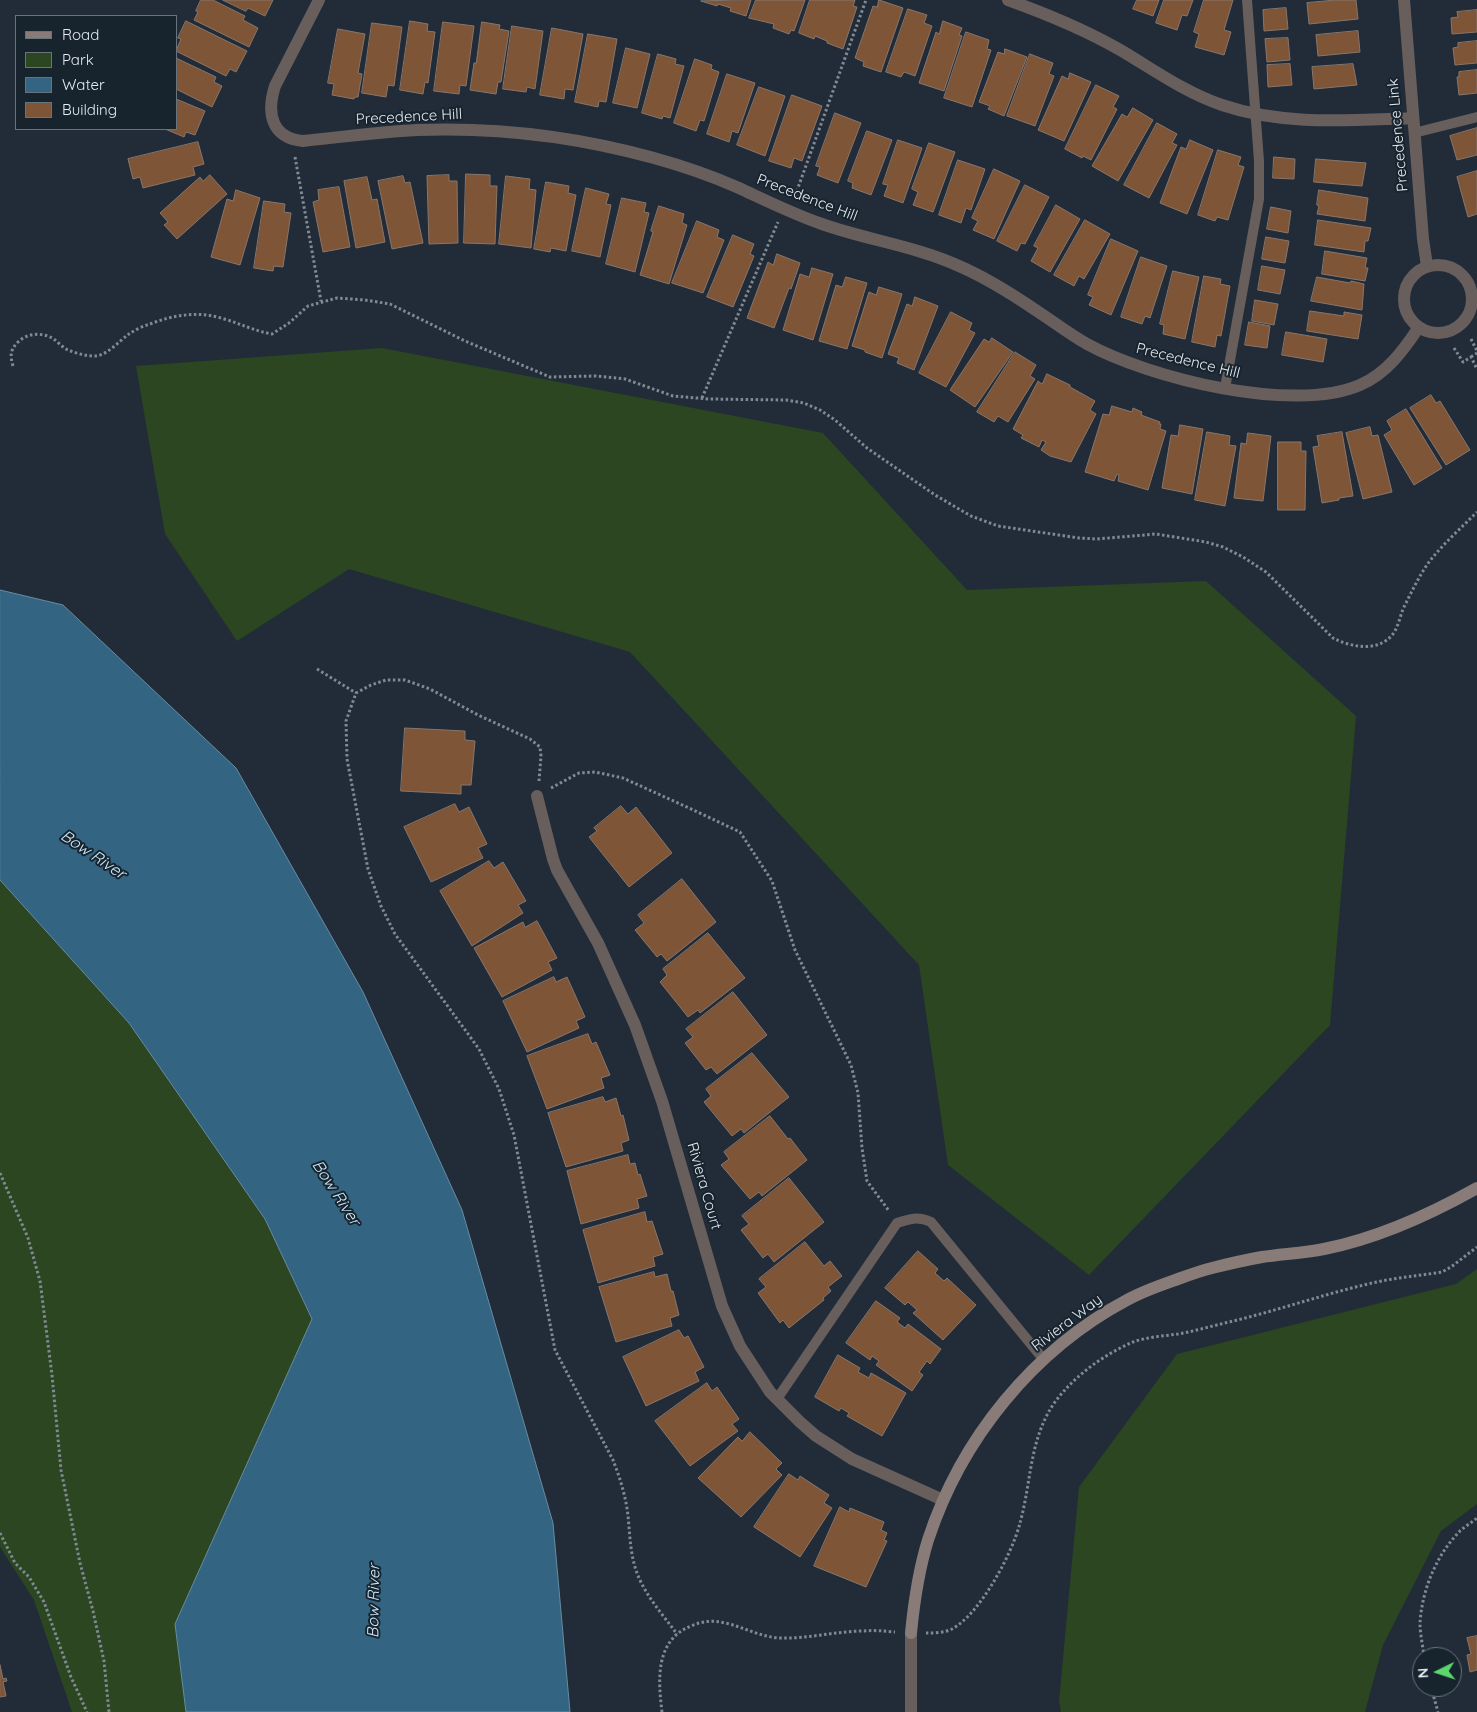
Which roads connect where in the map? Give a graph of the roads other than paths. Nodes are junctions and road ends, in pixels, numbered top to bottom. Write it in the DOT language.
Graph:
graph roads {
  1 [pos="318,0"];
  2 [pos="1008,0"];
  3 [pos="1247,0"];
  4 [pos="1404,0"];
  5 [pos="1256,115"];
  6 [pos="1477,117"];
  7 [pos="1413,118"];
  8 [pos="1414,133"];
  9 [pos="1427,266"];
  10 [pos="1473,283"];
  11 [pos="1419,327"];
  12 [pos="1225,388"];
  13 [pos="537,796"];
  14 [pos="1477,1188"];
  15 [pos="1044,1360"];
  16 [pos="777,1399"];
  17 [pos="943,1500"];
  18 [pos="911,1712"];
  1 -- 12 [label="street, Precedence Hill"];
  2 -- 5 [label="street"];
  3 -- 5 [label="lane"];
  4 -- 7 [label="street, Precedence Link"];
  5 -- 7 [label="street"];
  5 -- 12 [label="lane"];
  6 -- 8 [label="lane"];
  7 -- 8 [label="street, Precedence Link"];
  8 -- 9 [label="street, Precedence Link"];
  9 -- 10 [label="street"];
  9 -- 11 [label="street"];
  10 -- 11 [label="street"];
  11 -- 12 [label="street, Precedence Hill"];
  13 -- 16 [label="street, Riviera Court"];
  14 -- 15 [label="street, Riviera Way"];
  15 -- 16 [label="lane"];
  15 -- 17 [label="street, Riviera Way"];
  16 -- 17 [label="street, Riviera Court"];
  17 -- 18 [label="street, Riviera Way"];
}
